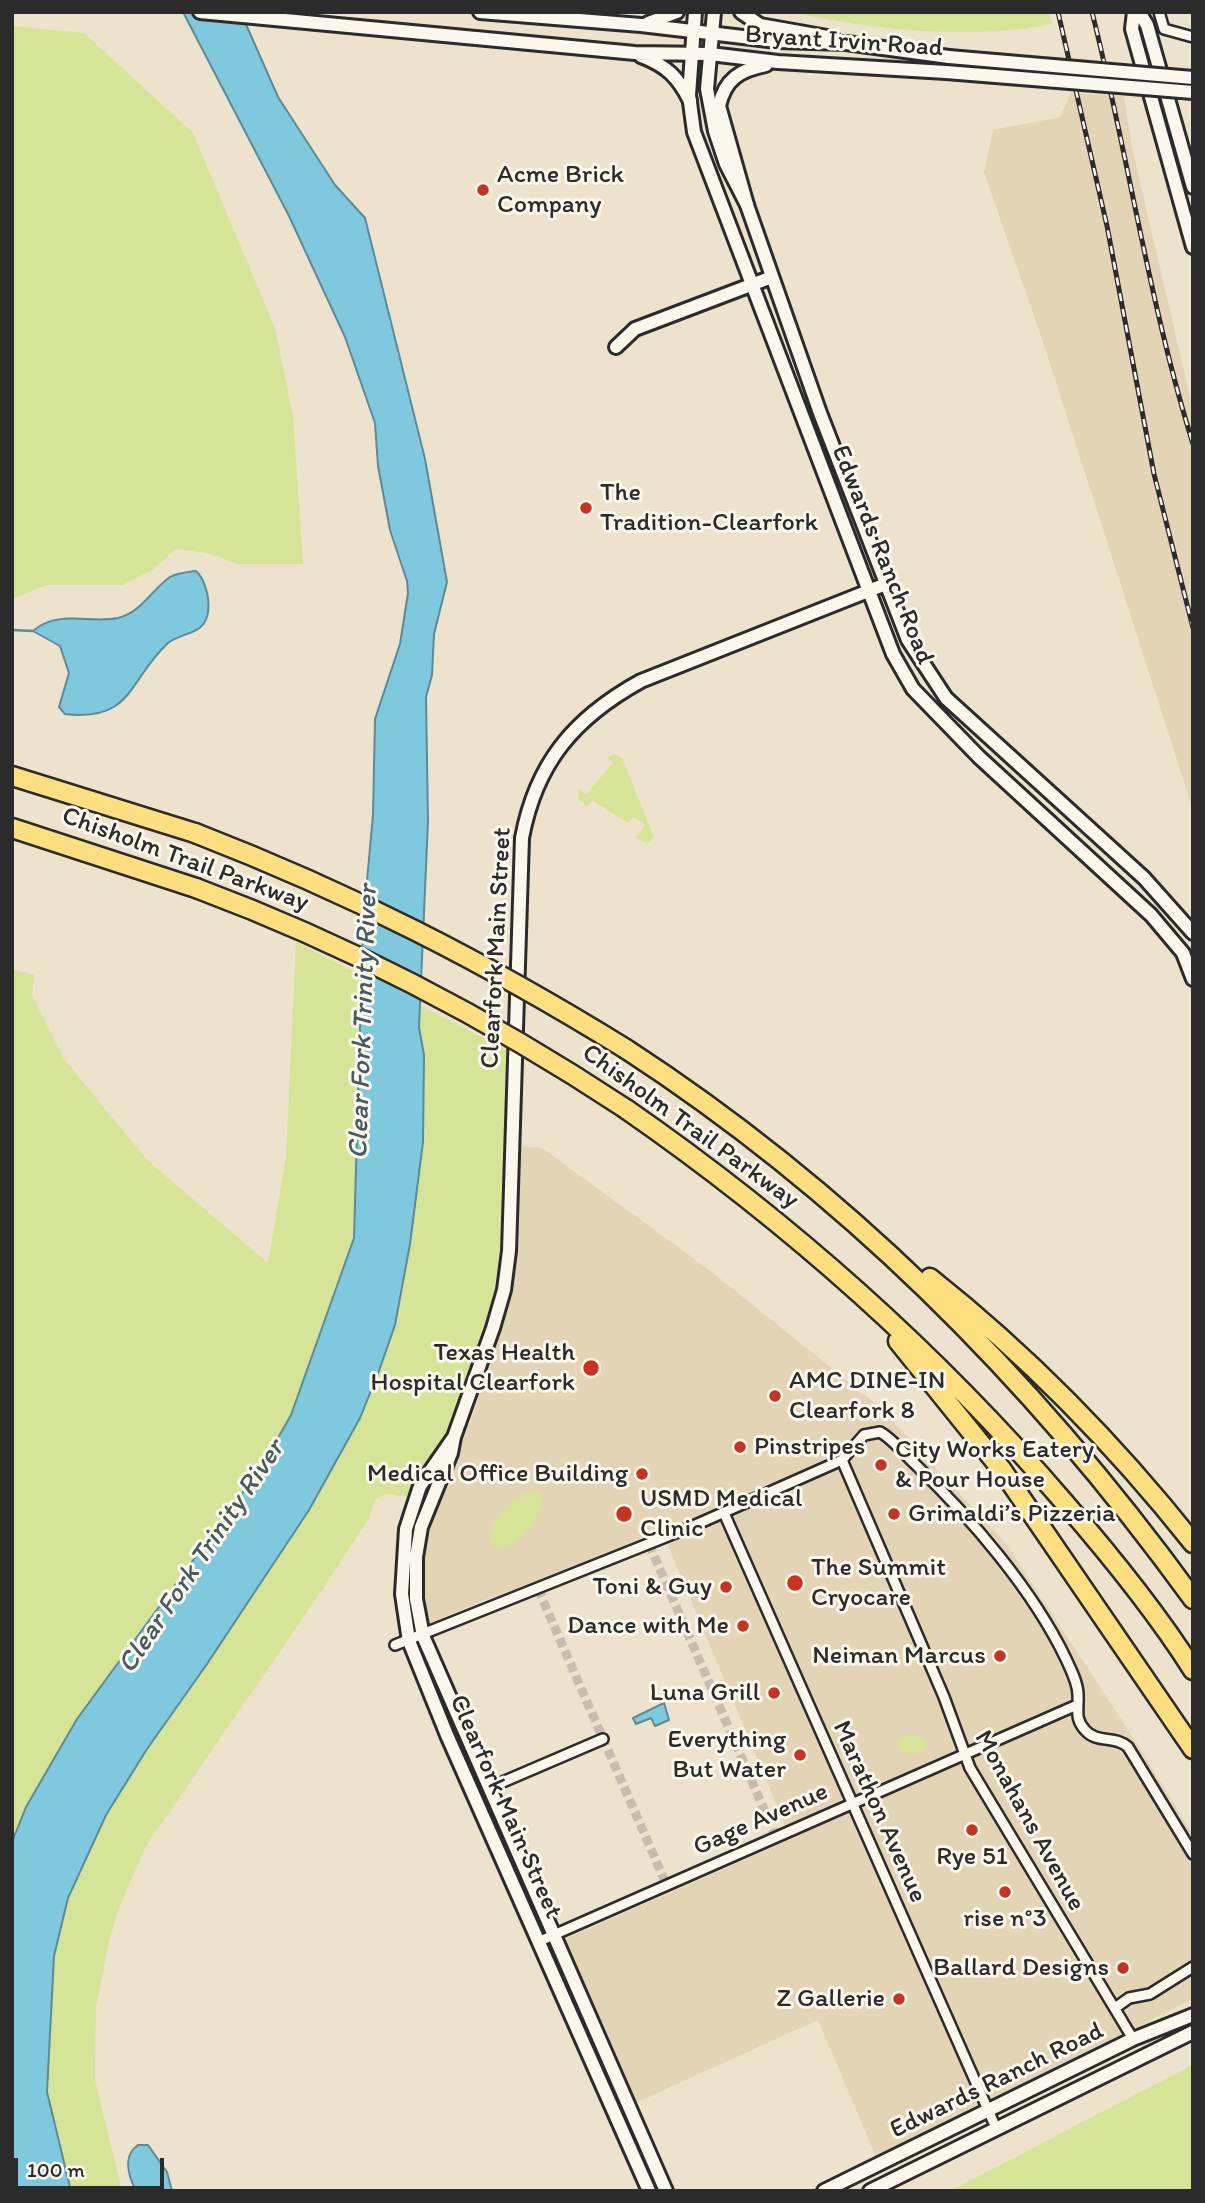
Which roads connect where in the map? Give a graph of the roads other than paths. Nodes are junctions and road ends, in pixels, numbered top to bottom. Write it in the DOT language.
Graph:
graph roads {
  1 [pos="200,12"];
  2 [pos="480,12"];
  3 [pos="677,12"];
  4 [pos="695,12"];
  5 [pos="713,12"];
  6 [pos="741,12"];
  7 [pos="1136,12"];
  8 [pos="1159,12"];
  9 [pos="641,25"];
  10 [pos="693,32"];
  11 [pos="712,34"];
  12 [pos="1193,37"];
  13 [pos="846,43"];
  14 [pos="635,53"];
  15 [pos="691,53"];
  16 [pos="710,54"];
  17 [pos="778,62"];
  18 [pos="1193,78"];
  19 [pos="1193,92"];
  20 [pos="690,101"];
  21 [pos="1181,145"];
  22 [pos="1193,178"];
  23 [pos="1193,187"];
  24 [pos="747,205"];
  25 [pos="1193,247"];
  26 [pos="772,277"];
  27 [pos="750,285"];
  28 [pos="616,347"];
  29 [pos="786,379"];
  30 [pos="824,424"];
  31 [pos="886,584"];
  32 [pos="869,590"];
  33 [pos="978,727"];
  34 [pos="965,742"];
  35 [pos="12,763"];
  36 [pos="12,776"];
  37 [pos="95,800"];
  38 [pos="12,828"];
  39 [pos="1193,933"];
  40 [pos="1193,979"];
  41 [pos="805,1178"];
  42 [pos="846,1279"];
  43 [pos="454,1437"];
  44 [pos="842,1460"];
  45 [pos="724,1513"];
  46 [pos="1193,1544"];
  47 [pos="1193,1599"];
  48 [pos="423,1636"];
  49 [pos="409,1641"];
  50 [pos="396,1645"];
  51 [pos="1193,1670"];
  52 [pos="1077,1705"];
  53 [pos="603,1739"];
  54 [pos="1193,1749"];
  55 [pos="964,1755"];
  56 [pos="491,1787"];
  57 [pos="852,1803"];
  58 [pos="1193,1854"];
  59 [pos="553,1935"];
  60 [pos="540,1941"];
  61 [pos="1193,1967"];
  62 [pos="1115,2008"];
  63 [pos="1193,2015"];
  64 [pos="1193,2032"];
  65 [pos="1133,2039"];
  66 [pos="1148,2052"];
  67 [pos="1095,2078"];
  68 [pos="989,2112"];
  69 [pos="996,2128"];
  70 [pos="649,2191"];
  71 [pos="666,2191"];
  72 [pos="824,2191"];
  73 [pos="870,2191"];
  1 -- 14 [label="street, Bryant Irvin Road"];
  2 -- 9 [label="street, Bryant Irvin Road"];
  3 -- 9 [label="street"];
  4 -- 10 [label="street, Edwards Ranch Road"];
  5 -- 11 [label="street, Edwards Ranch Road"];
  6 -- 13 [label="street"];
  7 -- 21 [label="street"];
  7 -- 25 [label="street"];
  8 -- 12 [label="street"];
  9 -- 10 [label="street, Bryant Irvin Road"];
  10 -- 11 [label="street, Bryant Irvin Road"];
  10 -- 15 [label="street, Edwards Ranch Road"];
  11 -- 13 [label="street, Bryant Irvin Road"];
  11 -- 16 [label="street, Edwards Ranch Road"];
  13 -- 18 [label="street, Bryant Irvin Road, bridge"];
  14 -- 15 [label="street, Bryant Irvin Road"];
  14 -- 20 [label="street"];
  15 -- 16 [label="street, Bryant Irvin Road"];
  15 -- 20 [label="street, Edwards Ranch Road"];
  16 -- 17 [label="street, Bryant Irvin Road"];
  16 -- 24 [label="street, Edwards Ranch Road"];
  17 -- 19 [label="street, Bryant Irvin Road, bridge"];
  17 -- 24 [label="street"];
  20 -- 27 [label="street, Edwards Ranch Road"];
  21 -- 22 [label="street"];
  21 -- 23 [label="street"];
  24 -- 26 [label="street, Edwards Ranch Road"];
  26 -- 27 [label="street"];
  26 -- 30 [label="street, Edwards Ranch Road"];
  27 -- 28 [label="street"];
  27 -- 29 [label="street, Edwards Ranch Road"];
  29 -- 30 [label="street"];
  29 -- 32 [label="street, Edwards Ranch Road"];
  30 -- 31 [label="street, Edwards Ranch Road"];
  31 -- 32 [label="street, Clearfork Main Street"];
  31 -- 33 [label="street, Edwards Ranch Road"];
  32 -- 34 [label="street, Edwards Ranch Road"];
  32 -- 43 [label="street, Clearfork Main Street"];
  33 -- 34 [label="street"];
  33 -- 39 [label="street, Edwards Ranch Road"];
  34 -- 40 [label="street, Edwards Ranch Road"];
  35 -- 37 [label="highway"];
  36 -- 37 [label="highway, Chisholm Trail Parkway"];
  37 -- 41 [label="highway, Chisholm Trail Parkway, bridge"];
  38 -- 42 [label="highway, Chisholm Trail Parkway, bridge"];
  41 -- 46 [label="highway"];
  41 -- 47 [label="highway, Chisholm Trail Parkway"];
  42 -- 51 [label="highway, Chisholm Trail Parkway"];
  42 -- 54 [label="highway"];
  43 -- 48 [label="street, Clearfork Main Street"];
  43 -- 49 [label="street, Clearfork Main Street"];
  44 -- 45 [label="street"];
  44 -- 52 [label="street"];
  44 -- 55 [label="street, Monahans Avenue"];
  45 -- 48 [label="street"];
  45 -- 57 [label="street, Marathon Avenue"];
  48 -- 49 [label="street"];
  48 -- 56 [label="street, Clearfork Main Street"];
  49 -- 50 [label="street"];
  49 -- 60 [label="street, Clearfork Main Street"];
  52 -- 55 [label="street, Gage Avenue"];
  52 -- 58 [label="street"];
  53 -- 56 [label="street"];
  55 -- 57 [label="street, Gage Avenue"];
  55 -- 62 [label="street, Monahans Avenue"];
  56 -- 59 [label="street, Clearfork Main Street"];
  57 -- 59 [label="street, Gage Avenue"];
  57 -- 68 [label="street, Marathon Avenue"];
  59 -- 60 [label="street, Gage Avenue"];
  59 -- 71 [label="street, Clearfork Main Street"];
  60 -- 70 [label="street, Clearfork Main Street"];
  61 -- 62 [label="street"];
  62 -- 65 [label="street, Monahans Avenue"];
  63 -- 65 [label="street, Edwards Ranch Road"];
  63 -- 66 [label="street"];
  64 -- 66 [label="street, Edwards Ranch Road"];
  65 -- 67 [label="street"];
  65 -- 68 [label="street, Edwards Ranch Road"];
  66 -- 67 [label="street, Edwards Ranch Road"];
  67 -- 69 [label="street, Edwards Ranch Road"];
  68 -- 69 [label="street, Marathon Avenue"];
  68 -- 72 [label="street, Edwards Ranch Road"];
  69 -- 73 [label="street, Edwards Ranch Road"];
}
